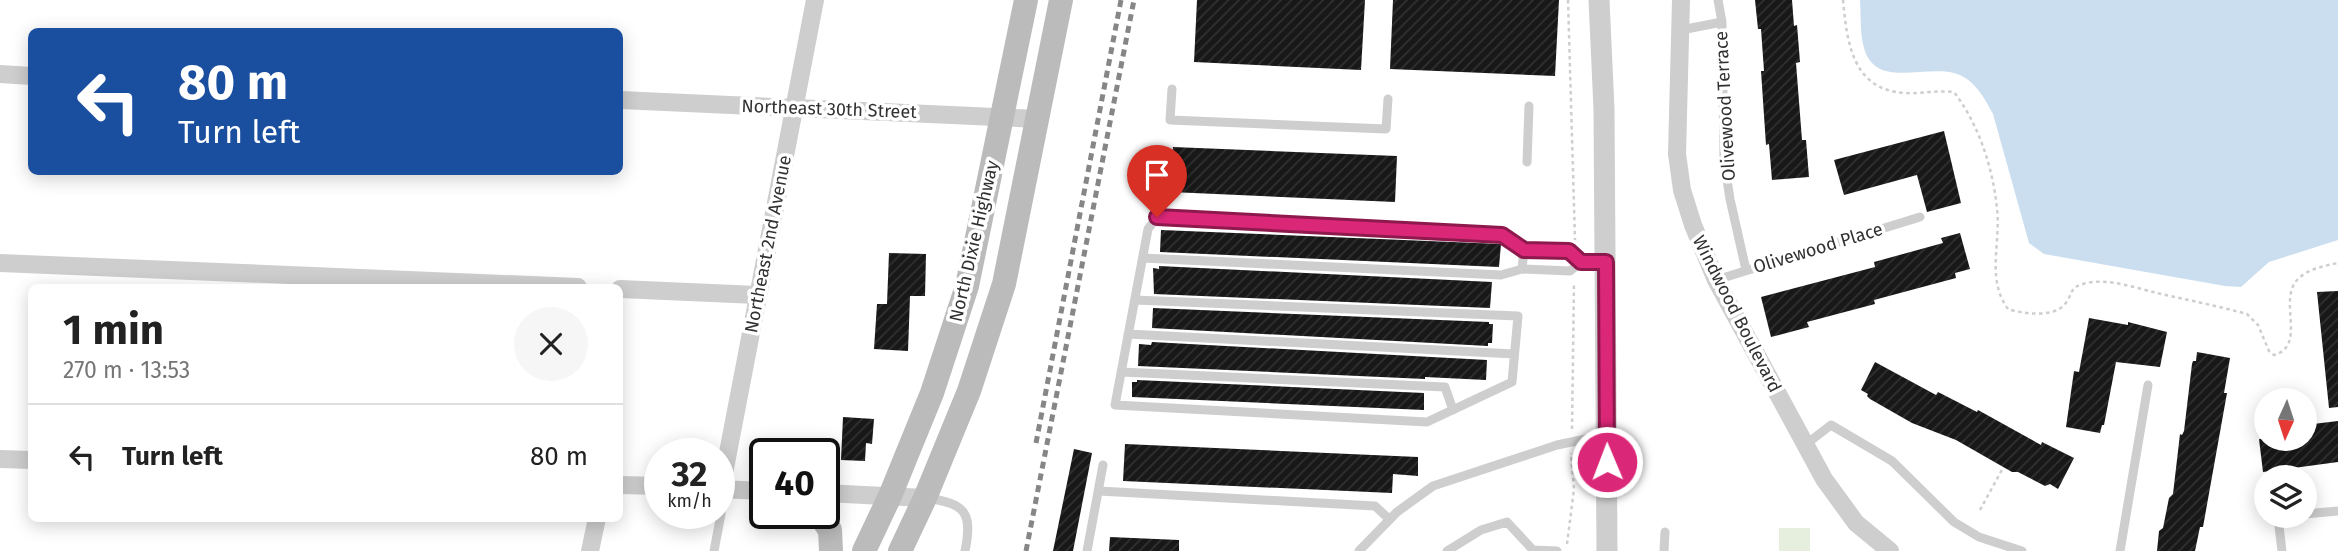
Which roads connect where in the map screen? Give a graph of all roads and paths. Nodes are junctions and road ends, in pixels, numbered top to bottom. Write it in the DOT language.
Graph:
graph roads {
  1 [pos="815,0"];
  2 [pos="1026,0"];
  3 [pos="1061,0"];
  4 [pos="1599,0"];
  5 [pos="1681,0"];
  6 [pos="1718,0"];
  7 [pos="1843,0"];
  8 [pos="1722,22"];
  9 [pos="1681,30"];
  10 [pos="0,74"];
  11 [pos="28,76"];
  12 [pos="1172,89"];
  13 [pos="1388,99"];
  14 [pos="623,100"];
  15 [pos="1529,106"];
  16 [pos="794,108"];
  17 [pos="1002,117"];
  18 [pos="1038,119"];
  19 [pos="1527,162"];
  20 [pos="1920,217"];
  21 [pos="1524,250"];
  22 [pos="1143,258"];
  23 [pos="1581,262"];
  24 [pos="1606,262"];
  25 [pos="0,263"];
  26 [pos="2338,263"];
  27 [pos="1522,269"];
  28 [pos="1746,270"];
  29 [pos="1716,279"];
  30 [pos="506,284"];
  31 [pos="623,289"];
  32 [pos="757,295"];
  33 [pos="1135,300"];
  34 [pos="1128,334"];
  35 [pos="1514,354"];
  36 [pos="1121,372"];
  37 [pos="2148,385"];
  38 [pos="1453,410"];
  39 [pos="1607,435"];
  40 [pos="730,438"];
  41 [pos="1805,445"];
  42 [pos="0,459"];
  43 [pos="28,460"];
  44 [pos="1103,465"];
  45 [pos="2003,468"];
  46 [pos="623,485"];
  47 [pos="644,486"];
  48 [pos="1099,491"];
  49 [pos="840,494"];
  50 [pos="890,496"];
  51 [pos="925,498"];
  52 [pos="1980,510"];
  53 [pos="2338,510"];
  54 [pos="2317,513"];
  55 [pos="1389,519"];
  56 [pos="596,522"];
  57 [pos="2279,528"];
  58 [pos="718,529"];
  59 [pos="829,529"];
  60 [pos="1665,533"];
  61 [pos="1533,550"];
  62 [pos="590,551"];
  63 [pos="714,551"];
  64 [pos="831,551"];
  65 [pos="864,551"];
  66 [pos="900,551"];
  67 [pos="965,551"];
  68 [pos="1087,551"];
  69 [pos="1359,551"];
  70 [pos="1447,551"];
  71 [pos="1557,551"];
  72 [pos="1607,551"];
  73 [pos="1664,551"];
  74 [pos="1890,551"];
  75 [pos="2022,551"];
  76 [pos="2120,551"];
  77 [pos="2282,551"];
  1 -- 16 [label="street, Northeast 2nd Avenue"];
  2 -- 17 [label="main road, North Dixie Highway"];
  3 -- 18 [label="main road, North Dixie Highway"];
  4 -- 24 [label="street"];
  5 -- 9 [label="street, Windwood Boulevard"];
  6 -- 8 [label="lane"];
  7 -- 26 [label="path"];
  8 -- 9 [label="lane, Olivewood Terrace"];
  8 -- 28 [label="lane, Olivewood Terrace"];
  9 -- 29 [label="street, Windwood Boulevard"];
  10 -- 11 [label="street"];
  12 -- 13 [label="lane"];
  14 -- 16 [label="street, Northeast 30th Street"];
  15 -- 19 [label="lane"];
  16 -- 17 [label="street, Northeast 30th Street"];
  16 -- 32 [label="street, Northeast 2nd Avenue"];
  17 -- 18 [label="street, Northeast 30th Street"];
  17 -- 50 [label="main road, North Dixie Highway"];
  18 -- 51 [label="main road, North Dixie Highway"];
  20 -- 28 [label="lane, Olivewood Place"];
  21 -- 22 [label="lane"];
  21 -- 23 [label="lane"];
  21 -- 27 [label="lane"];
  22 -- 27 [label="lane"];
  22 -- 33 [label="lane"];
  23 -- 24 [label="lane"];
  23 -- 27 [label="lane"];
  24 -- 39 [label="street"];
  25 -- 30 [label="street"];
  28 -- 29 [label="lane, Olivewood Place"];
  29 -- 41 [label="street, Windwood Boulevard"];
  31 -- 32 [label="street"];
  32 -- 40 [label="street, Northeast 2nd Avenue"];
  33 -- 34 [label="lane"];
  33 -- 35 [label="lane"];
  34 -- 35 [label="lane"];
  34 -- 36 [label="lane"];
  35 -- 38 [label="lane"];
  36 -- 38 [label="lane"];
  36 -- 38 [label="lane"];
  37 -- 76 [label="lane"];
  39 -- 55 [label="lane"];
  39 -- 72 [label="street"];
  41 -- 74 [label="street, Windwood Boulevard"];
  41 -- 75 [label="lane"];
  42 -- 43 [label="street"];
  44 -- 48 [label="lane"];
  45 -- 52 [label="path"];
  46 -- 47 [label="street"];
  48 -- 55 [label="lane"];
  48 -- 68 [label="lane"];
  49 -- 50 [label="street"];
  50 -- 51 [label="street"];
  50 -- 65 [label="main road, North Dixie Highway"];
  51 -- 66 [label="main road, North Dixie Highway"];
  51 -- 67 [label="lane"];
  53 -- 54 [label="lane"];
  55 -- 69 [label="lane"];
  56 -- 62 [label="street"];
  57 -- 77 [label="lane"];
  58 -- 63 [label="lane"];
  59 -- 64 [label="main road"];
  60 -- 73 [label="lane"];
  61 -- 70 [label="lane"];
  61 -- 71 [label="lane"];
}
